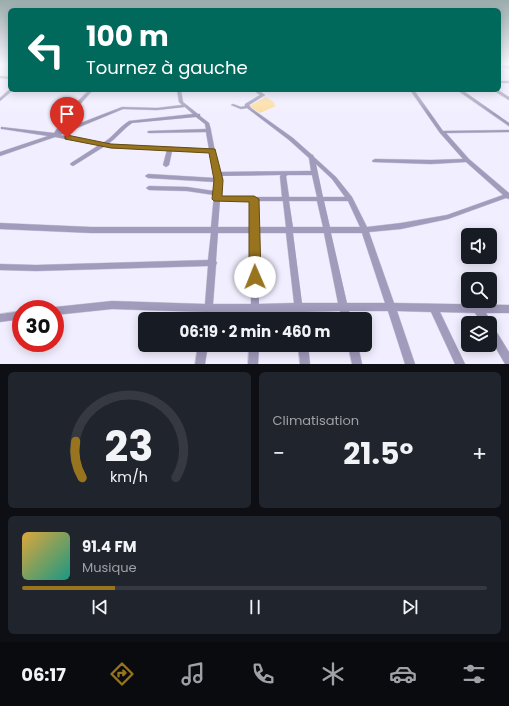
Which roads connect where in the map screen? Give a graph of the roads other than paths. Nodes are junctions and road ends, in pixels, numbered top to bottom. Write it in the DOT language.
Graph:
graph roads {
  1 [pos="89,92"];
  2 [pos="179,92"];
  3 [pos="258,92"];
  4 [pos="413,92"];
  5 [pos="462,92"];
  6 [pos="509,92"];
  7 [pos="500,93"];
  8 [pos="509,99"];
  9 [pos="233,105"];
  10 [pos="185,106"];
  11 [pos="247,107"];
  12 [pos="198,115"];
  13 [pos="509,125"];
  14 [pos="3,128"];
  15 [pos="209,130"];
  16 [pos="509,130"];
  17 [pos="149,132"];
  18 [pos="442,132"];
  19 [pos="56,135"];
  20 [pos="103,145"];
  21 [pos="170,149"];
  22 [pos="213,151"];
  23 [pos="0,154"];
  24 [pos="311,156"];
  25 [pos="467,160"];
  26 [pos="375,161"];
  27 [pos="74,164"];
  28 [pos="166,165"];
  29 [pos="286,173"];
  30 [pos="313,173"];
  31 [pos="148,176"];
  32 [pos="218,177"];
  33 [pos="149,188"];
  34 [pos="218,196"];
  35 [pos="508,196"];
  36 [pos="254,199"];
  37 [pos="320,199"];
  38 [pos="350,199"];
  39 [pos="286,200"];
  40 [pos="0,226"];
  41 [pos="215,230"];
  42 [pos="255,230"];
  43 [pos="290,230"];
  44 [pos="326,230"];
  45 [pos="365,230"];
  46 [pos="213,263"];
  47 [pos="0,267"];
  48 [pos="344,307"];
  49 [pos="390,307"];
  50 [pos="210,308"];
  51 [pos="255,308"];
  52 [pos="299,308"];
  53 [pos="434,308"];
  54 [pos="478,309"];
  55 [pos="509,309"];
  56 [pos="64,310"];
  57 [pos="209,312"];
  58 [pos="255,312"];
  59 [pos="299,312"];
  60 [pos="345,312"];
  61 [pos="12,316"];
  62 [pos="482,316"];
  63 [pos="0,318"];
  64 [pos="497,341"];
  65 [pos="202,352"];
  66 [pos="254,352"];
  67 [pos="303,352"];
  68 [pos="354,352"];
  69 [pos="509,361"];
  70 [pos="200,364"];
  71 [pos="254,364"];
  72 [pos="304,364"];
  73 [pos="357,364"];
  74 [pos="410,364"];
  75 [pos="460,364"];
  1 -- 19 [label="street"];
  2 -- 10 [label="street"];
  3 -- 11 [label="street"];
  4 -- 18 [label="street"];
  5 -- 13 [label="street"];
  6 -- 7 [label="street"];
  7 -- 8 [label="street"];
  9 -- 11 [label="street"];
  10 -- 12 [label="street"];
  10 -- 19 [label="street"];
  11 -- 24 [label="street"];
  12 -- 15 [label="street"];
  12 -- 20 [label="street"];
  14 -- 19 [label="street"];
  15 -- 17 [label="street"];
  15 -- 22 [label="street"];
  16 -- 18 [label="street"];
  18 -- 25 [label="street"];
  19 -- 20 [label="street"];
  19 -- 23 [label="street"];
  20 -- 21 [label="street"];
  20 -- 27 [label="street"];
  21 -- 22 [label="street"];
  21 -- 28 [label="street"];
  22 -- 32 [label="street"];
  24 -- 30 [label="street"];
  24 -- 38 [label="street"];
  25 -- 26 [label="street"];
  25 -- 35 [label="street"];
  29 -- 30 [label="street"];
  29 -- 32 [label="street"];
  29 -- 39 [label="street"];
  30 -- 37 [label="street"];
  31 -- 32 [label="street"];
  32 -- 34 [label="street"];
  33 -- 34 [label="street"];
  34 -- 36 [label="street"];
  34 -- 41 [label="street"];
  35 -- 45 [label="street"];
  36 -- 39 [label="street"];
  36 -- 42 [label="street"];
  37 -- 38 [label="street"];
  37 -- 39 [label="street"];
  37 -- 44 [label="street"];
  38 -- 45 [label="street"];
  39 -- 43 [label="street"];
  40 -- 41 [label="street"];
  41 -- 42 [label="street"];
  41 -- 46 [label="street"];
  42 -- 43 [label="street"];
  42 -- 51 [label="street"];
  43 -- 44 [label="street"];
  43 -- 52 [label="street"];
  44 -- 45 [label="street"];
  44 -- 48 [label="street"];
  45 -- 49 [label="street"];
  46 -- 47 [label="street"];
  46 -- 50 [label="street"];
  48 -- 49 [label="street"];
  48 -- 52 [label="street"];
  48 -- 60 [label="street"];
  49 -- 53 [label="street"];
  49 -- 74 [label="street"];
  50 -- 51 [label="street"];
  50 -- 56 [label="street"];
  50 -- 57 [label="street"];
  51 -- 52 [label="street"];
  51 -- 58 [label="street"];
  52 -- 59 [label="street"];
  53 -- 54 [label="street"];
  53 -- 75 [label="street"];
  54 -- 55 [label="street"];
  54 -- 62 [label="street"];
  61 -- 63 [label="street"];
  64 -- 69 [label="street"];
  65 -- 70 [label="street"];
  66 -- 71 [label="street"];
  67 -- 72 [label="street"];
  68 -- 73 [label="street"];
}
